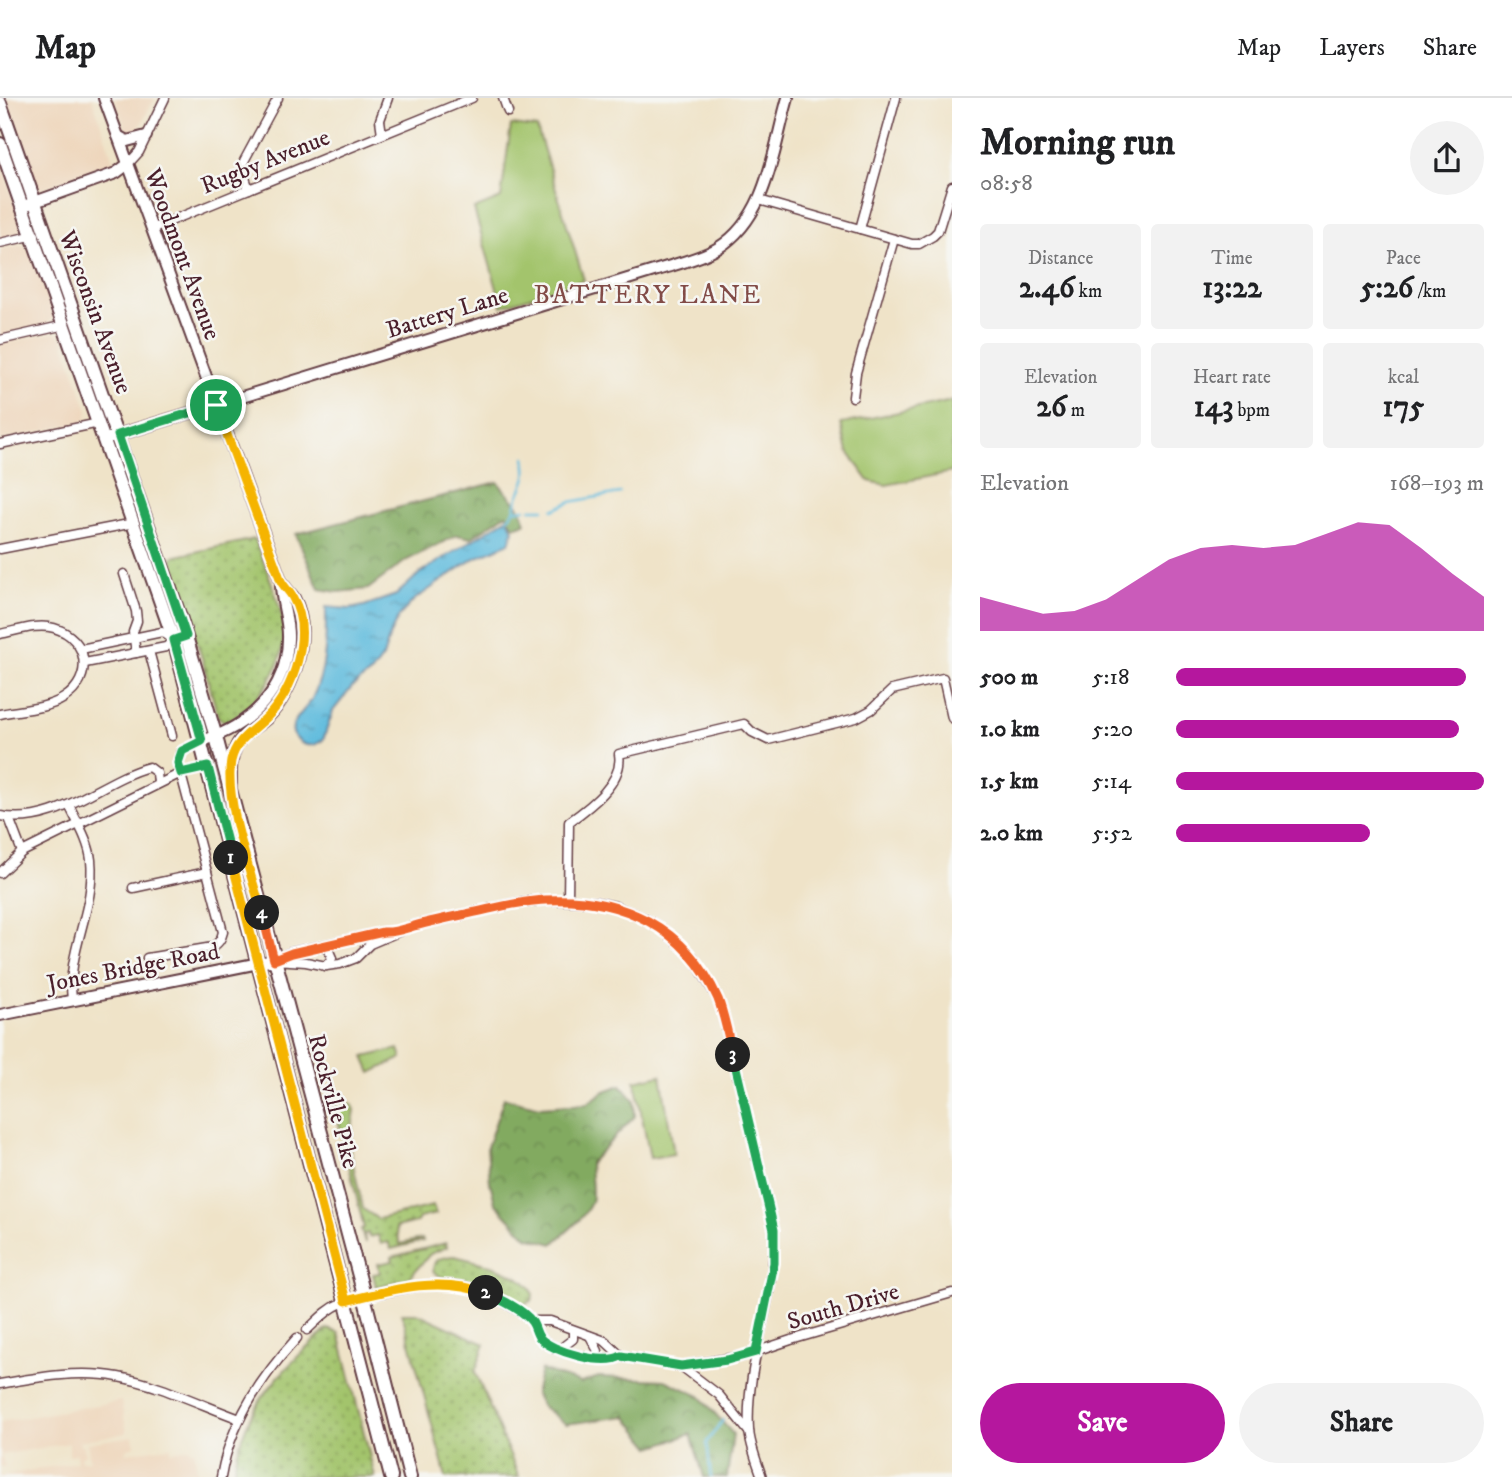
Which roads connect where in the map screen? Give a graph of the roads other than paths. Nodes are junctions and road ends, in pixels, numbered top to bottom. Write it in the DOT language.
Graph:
graph roads {
  1 [pos="104,98"];
  2 [pos="165,98"];
  3 [pos="278,98"];
  4 [pos="388,98"];
  5 [pos="472,98"];
  6 [pos="503,98"];
  7 [pos="788,98"];
  8 [pos="897,98"];
  9 [pos="0,103"];
  10 [pos="508,112"];
  11 [pos="382,134"];
  12 [pos="118,136"];
  13 [pos="146,136"];
  14 [pos="15,147"];
  15 [pos="1,148"];
  16 [pos="128,164"];
  17 [pos="952,187"];
  18 [pos="249,189"];
  19 [pos="759,200"];
  20 [pos="29,204"];
  21 [pos="151,229"];
  22 [pos="860,229"];
  23 [pos="39,234"];
  24 [pos="894,239"];
  25 [pos="0,243"];
  26 [pos="71,324"];
  27 [pos="0,340"];
  28 [pos="853,397"];
  29 [pos="216,405"];
  30 [pos="99,423"];
  31 [pos="111,436"];
  32 [pos="0,444"];
  33 [pos="148,519"];
  34 [pos="134,523"];
  35 [pos="0,549"];
  36 [pos="124,574"];
  37 [pos="281,581"];
  38 [pos="0,634"];
  39 [pos="133,638"];
  40 [pos="180,638"];
  41 [pos="81,649"];
  42 [pos="149,651"];
  43 [pos="136,653"];
  44 [pos="85,663"];
  45 [pos="0,714"];
  46 [pos="952,718"];
  47 [pos="172,736"];
  48 [pos="215,737"];
  49 [pos="202,741"];
  50 [pos="208,767"];
  51 [pos="181,773"];
  52 [pos="158,783"];
  53 [pos="230,796"];
  54 [pos="69,805"];
  55 [pos="4,817"];
  56 [pos="78,825"];
  57 [pos="22,852"];
  58 [pos="207,872"];
  59 [pos="0,873"];
  60 [pos="133,888"];
  61 [pos="568,900"];
  62 [pos="393,933"];
  63 [pos="349,940"];
  64 [pos="323,946"];
  65 [pos="148,958"];
  66 [pos="356,958"];
  67 [pos="274,960"];
  68 [pos="258,964"];
  69 [pos="326,966"];
  70 [pos="72,1000"];
  71 [pos="0,1015"];
  72 [pos="952,1293"];
  73 [pos="365,1296"];
  74 [pos="346,1301"];
  75 [pos="532,1321"];
  76 [pos="307,1330"];
  77 [pos="573,1331"];
  78 [pos="590,1336"];
  79 [pos="297,1338"];
  80 [pos="560,1349"];
  81 [pos="756,1352"];
  82 [pos="621,1356"];
  83 [pos="596,1358"];
  84 [pos="681,1366"];
  85 [pos="0,1384"];
  86 [pos="240,1419"];
  87 [pos="749,1432"];
  88 [pos="221,1477"];
  89 [pos="391,1477"];
  90 [pos="410,1477"];
  91 [pos="762,1477"];
  1 -- 12 [label="street, Woodmont Avenue"];
  2 -- 13 [label="street"];
  3 -- 18 [label="street"];
  4 -- 11 [label="street"];
  5 -- 11 [label="street, Rugby Avenue"];
  6 -- 10 [label="street"];
  7 -- 19 [label="street, Battery Lane"];
  8 -- 22 [label="street"];
  9 -- 14 [label="main road, Wisconsin Avenue"];
  11 -- 18 [label="street, Rugby Avenue"];
  12 -- 13 [label="street"];
  12 -- 16 [label="street, Woodmont Avenue"];
  13 -- 16 [label="street"];
  14 -- 15 [label="street"];
  14 -- 20 [label="main road, Wisconsin Avenue"];
  15 -- 20 [label="main road, Wisconsin Avenue"];
  16 -- 20 [label="street"];
  16 -- 21 [label="street, Woodmont Avenue"];
  17 -- 24 [label="street"];
  18 -- 21 [label="street, Rugby Avenue"];
  19 -- 22 [label="street"];
  19 -- 29 [label="street, Battery Lane"];
  20 -- 23 [label="main road, Wisconsin Avenue"];
  21 -- 29 [label="street, Woodmont Avenue"];
  22 -- 24 [label="street"];
  23 -- 25 [label="street"];
  23 -- 26 [label="main road, Wisconsin Avenue"];
  24 -- 28 [label="street"];
  26 -- 27 [label="street"];
  26 -- 30 [label="main road, Wisconsin Avenue"];
  26 -- 31 [label="main road, Wisconsin Avenue"];
  29 -- 31 [label="street, Battery Lane"];
  29 -- 37 [label="street, Woodmont Avenue"];
  30 -- 31 [label="main road, Wisconsin Avenue"];
  30 -- 32 [label="street"];
  31 -- 33 [label="main road, Wisconsin Avenue"];
  31 -- 34 [label="main road, Wisconsin Avenue"];
  33 -- 34 [label="main road"];
  33 -- 40 [label="main road, Wisconsin Avenue"];
  34 -- 35 [label="street"];
  34 -- 40 [label="main road, Wisconsin Avenue"];
  36 -- 39 [label="street"];
  37 -- 48 [label="street, Woodmont Avenue"];
  37 -- 53 [label="street, Woodmont Avenue"];
  38 -- 41 [label="street"];
  39 -- 40 [label="street"];
  39 -- 41 [label="street"];
  39 -- 43 [label="street"];
  40 -- 42 [label="street"];
  40 -- 48 [label="main road, Wisconsin Avenue"];
  40 -- 49 [label="main road, Wisconsin Avenue"];
  41 -- 44 [label="street"];
  42 -- 43 [label="street"];
  42 -- 47 [label="street"];
  43 -- 44 [label="street"];
  44 -- 45 [label="street"];
  46 -- 61 [label="street"];
  48 -- 49 [label="street, Woodmont Avenue"];
  48 -- 53 [label="main road, Rockville Pike"];
  49 -- 50 [label="main road, Rockville Pike"];
  49 -- 51 [label="street"];
  50 -- 51 [label="street"];
  50 -- 68 [label="main road, Rockville Pike"];
  51 -- 52 [label="street"];
  51 -- 58 [label="street"];
  52 -- 54 [label="street"];
  52 -- 56 [label="street"];
  53 -- 67 [label="main road, Rockville Pike"];
  54 -- 55 [label="street"];
  54 -- 56 [label="street"];
  55 -- 57 [label="street"];
  56 -- 57 [label="street"];
  56 -- 70 [label="street"];
  57 -- 59 [label="street"];
  58 -- 60 [label="street"];
  58 -- 65 [label="street"];
  61 -- 62 [label="street"];
  61 -- 81 [label="street"];
  62 -- 63 [label="street"];
  62 -- 66 [label="street"];
  63 -- 64 [label="street"];
  63 -- 66 [label="street"];
  64 -- 67 [label="street"];
  64 -- 69 [label="street"];
  66 -- 69 [label="street"];
  67 -- 68 [label="street, Jones Bridge Road"];
  67 -- 69 [label="street"];
  67 -- 73 [label="main road, Rockville Pike"];
  68 -- 70 [label="street, Jones Bridge Road"];
  68 -- 74 [label="main road, Rockville Pike"];
  70 -- 71 [label="street, Jones Bridge Road"];
  72 -- 81 [label="street, South Drive"];
  73 -- 74 [label="street, South Drive"];
  73 -- 75 [label="street, South Drive"];
  73 -- 90 [label="main road, Rockville Pike"];
  74 -- 76 [label="street"];
  74 -- 89 [label="main road, Rockville Pike"];
  75 -- 77 [label="street, South Drive"];
  75 -- 80 [label="street, South Drive"];
  77 -- 78 [label="street, South Drive"];
  77 -- 80 [label="street"];
  78 -- 82 [label="street, South Drive"];
  78 -- 83 [label="street"];
  79 -- 86 [label="street"];
  80 -- 83 [label="street, South Drive"];
  81 -- 84 [label="street, South Drive"];
  81 -- 87 [label="street"];
  82 -- 83 [label="street, South Drive"];
  82 -- 84 [label="street, South Drive"];
  84 -- 87 [label="street"];
  85 -- 86 [label="street"];
  86 -- 88 [label="street"];
  87 -- 91 [label="street"];
}
